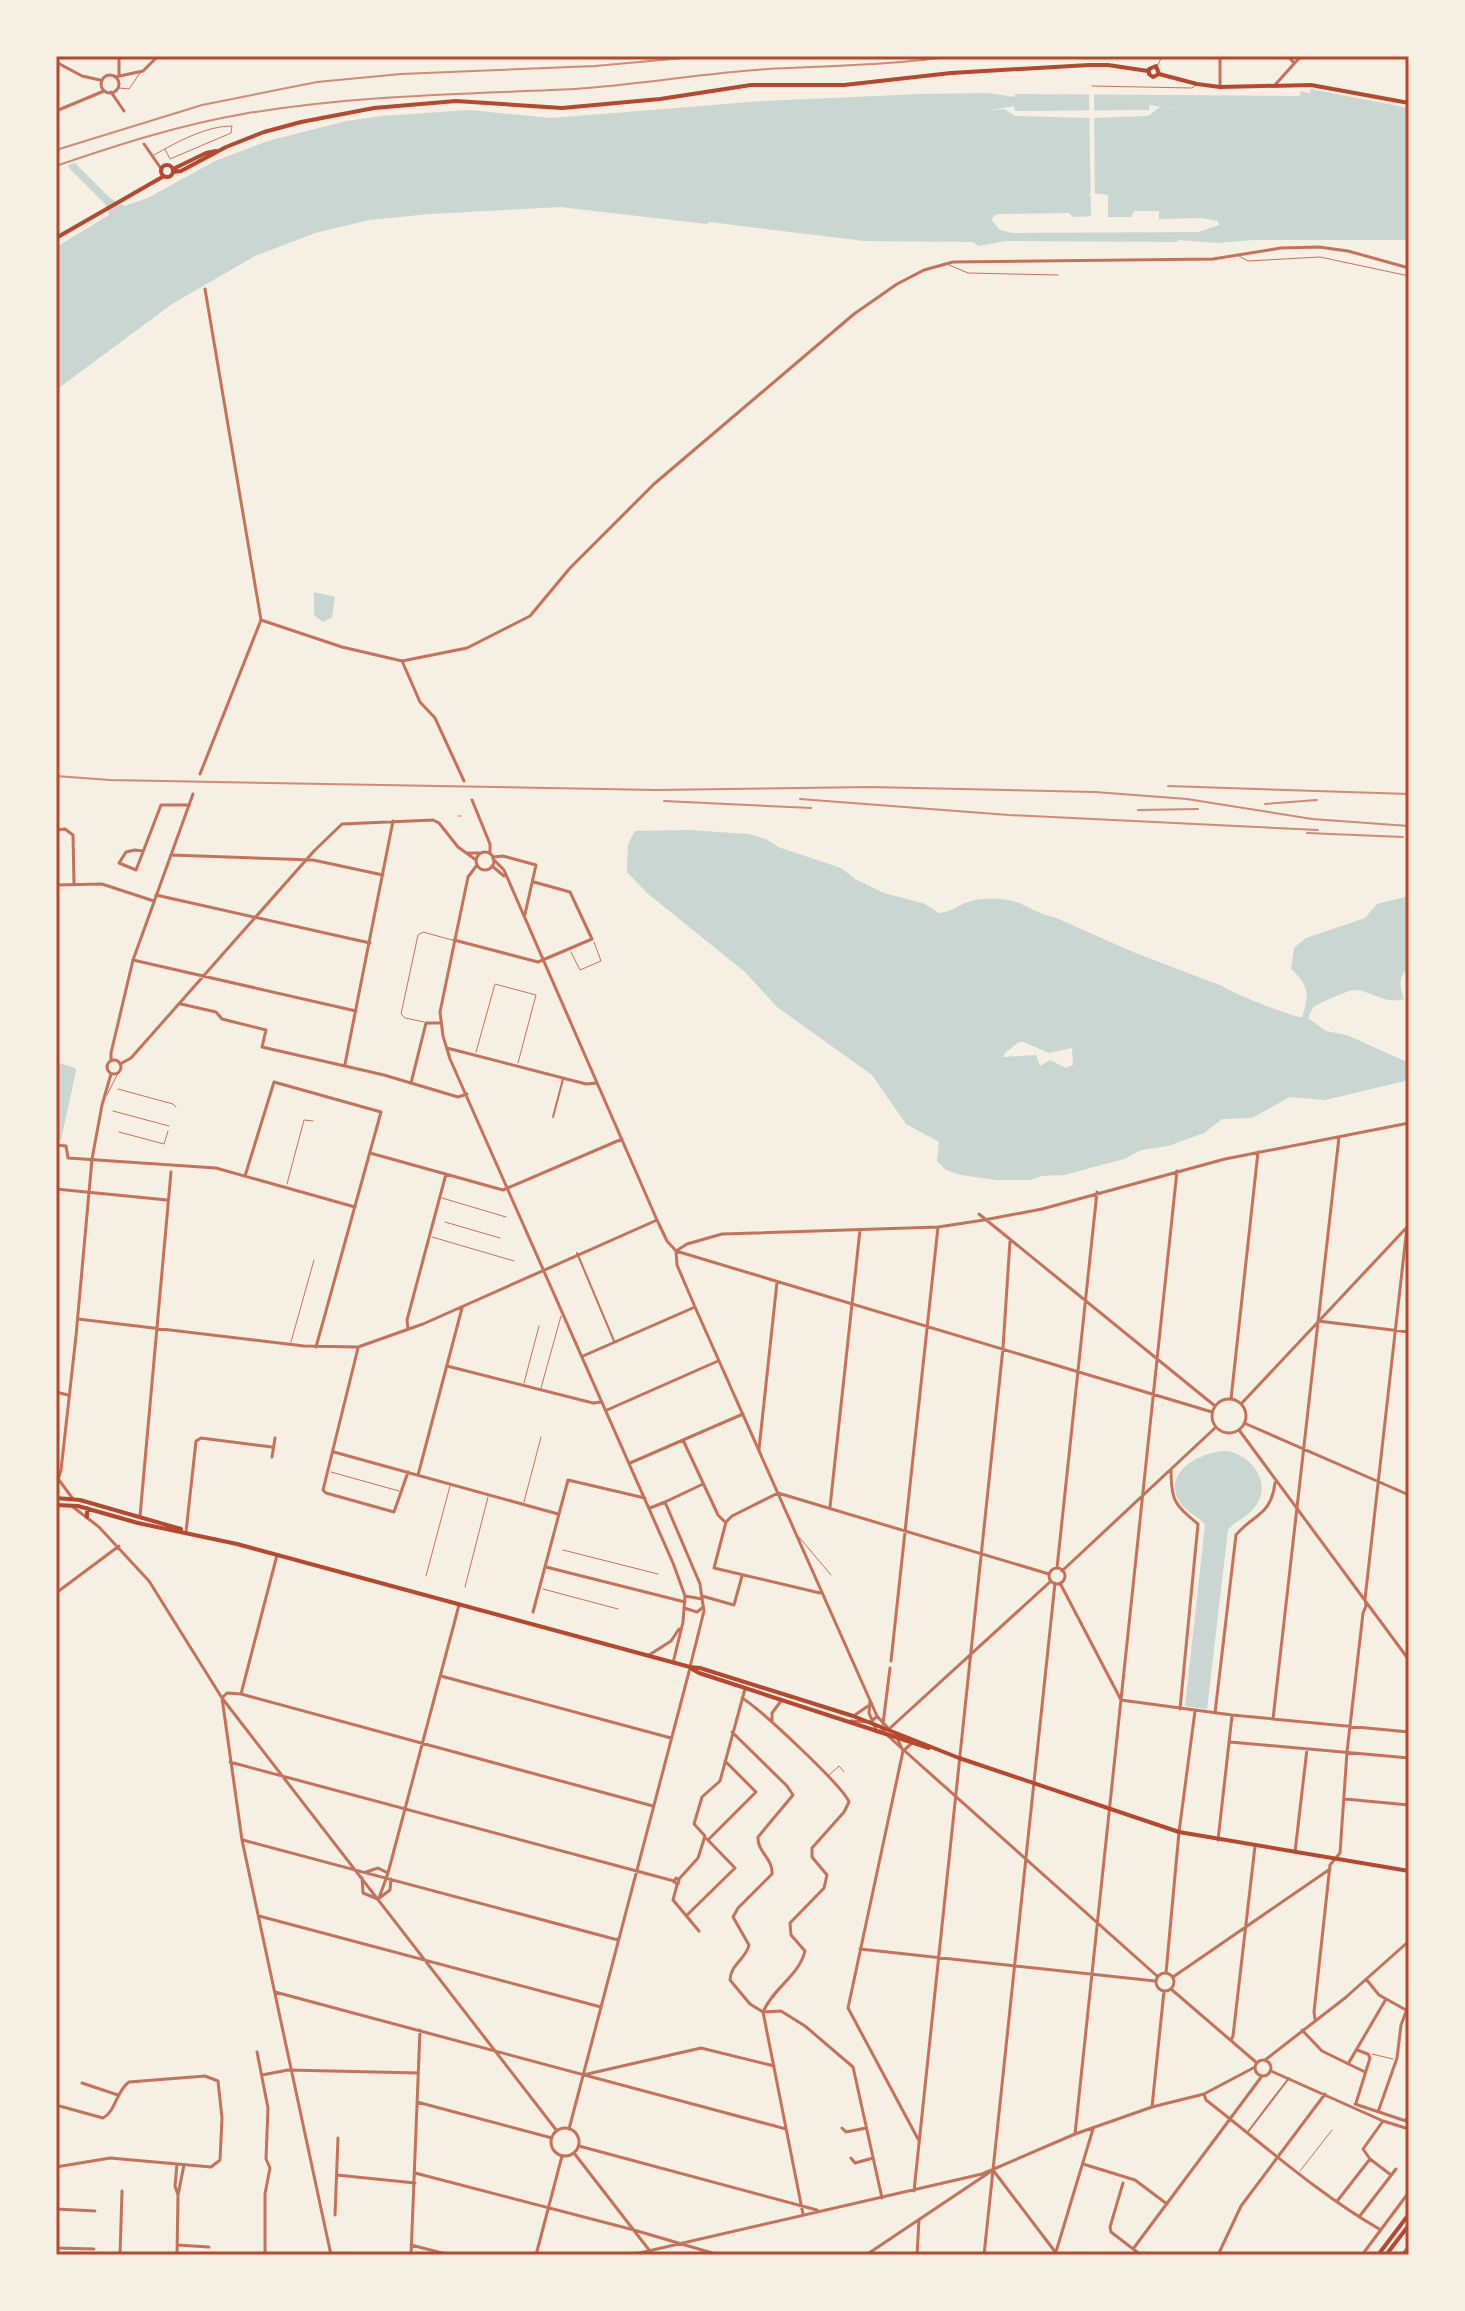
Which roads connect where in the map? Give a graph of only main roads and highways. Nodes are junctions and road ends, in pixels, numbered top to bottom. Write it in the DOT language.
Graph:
graph roads {
  1 [pos="1148,71"];
  2 [pos="1159,74"];
  3 [pos="1409,103"];
  4 [pos="173,170"];
  5 [pos="163,173"];
  6 [pos="56,238"];
  7 [pos="56,1501"];
  8 [pos="90,1507"];
  9 [pos="87,1517"];
  10 [pos="186,1532"];
  11 [pos="690,1667"];
  12 [pos="937,1750"];
  13 [pos="1409,1871"];
  14 [pos="1409,2214"];
  15 [pos="1409,2225"];
  16 [pos="1378,2255"];
  17 [pos="1386,2255"];
  1 -- 2 [label="main road"];
  1 -- 2 [label="main road"];
  1 -- 4 [label="main road"];
  2 -- 3 [label="main road"];
  4 -- 5 [label="main road"];
  4 -- 5 [label="main road"];
  5 -- 6 [label="main road"];
  7 -- 8 [label="main road"];
  7 -- 8 [label="main road"];
  8 -- 9 [label="main road"];
  8 -- 10 [label="main road"];
  8 -- 10 [label="main road"];
  10 -- 11 [label="main road"];
  11 -- 12 [label="main road"];
  11 -- 12 [label="main road"];
  12 -- 13 [label="main road"];
  14 -- 16 [label="main road"];
  15 -- 17 [label="main road"];
}
